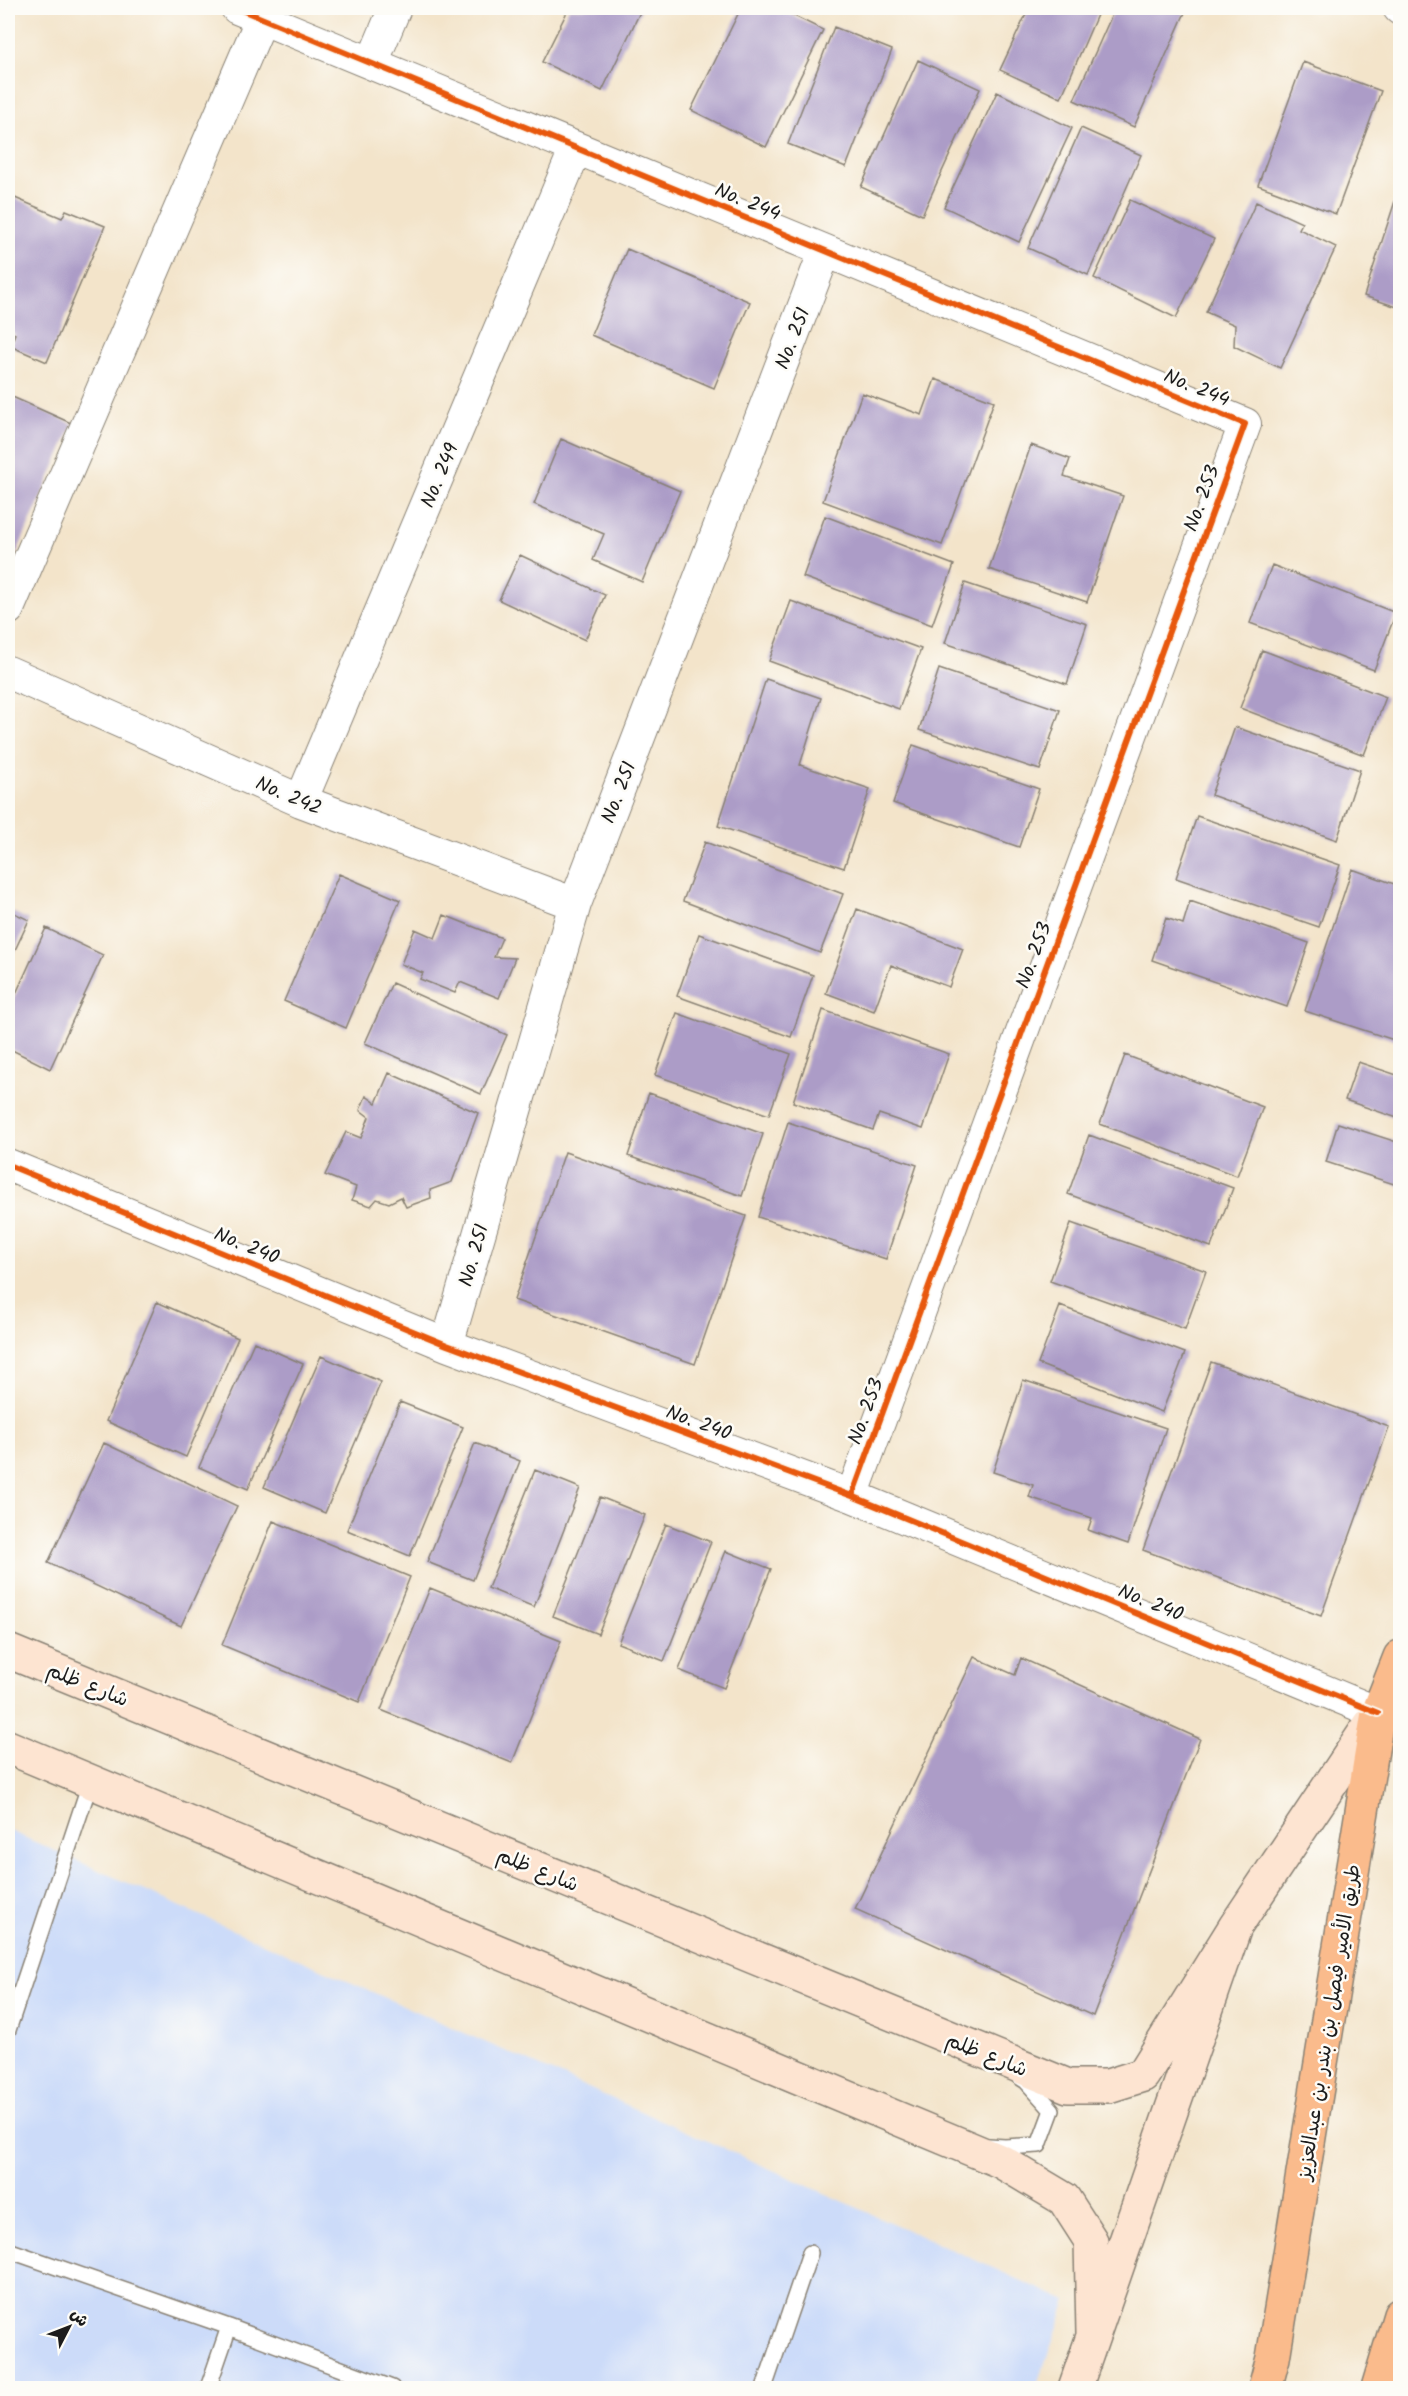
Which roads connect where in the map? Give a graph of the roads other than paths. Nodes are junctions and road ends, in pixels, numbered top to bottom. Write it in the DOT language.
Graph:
graph roads {
  1 [pos="394,8"];
  2 [pos="250,13"];
  3 [pos="372,63"];
  4 [pos="576,148"];
  5 [pos="825,251"];
  6 [pos="1245,424"];
  7 [pos="8,609"];
  8 [pos="8,672"];
  9 [pos="302,801"];
  10 [pos="575,904"];
  11 [pos="8,1165"];
  12 [pos="447,1345"];
  13 [pos="852,1496"];
  14 [pos="8,1651"];
  15 [pos="1401,1658"];
  16 [pos="1378,1713"];
  17 [pos="8,1747"];
  18 [pos="90,1783"];
  19 [pos="1235,1927"];
  20 [pos="8,2030"];
  21 [pos="978,2051"];
  22 [pos="956,2144"];
  23 [pos="8,2250"];
  24 [pos="810,2253"];
  25 [pos="1401,2315"];
  26 [pos="229,2327"];
  27 [pos="1093,2333"];
  28 [pos="208,2388"];
  29 [pos="392,2388"];
  30 [pos="764,2388"];
  31 [pos="1075,2388"];
  32 [pos="1265,2388"];
  33 [pos="1378,2388"];
  1 -- 3 [label="street"];
  2 -- 3 [label="street, No. 244"];
  2 -- 7 [label="street"];
  3 -- 4 [label="street, No. 244"];
  4 -- 5 [label="street, No. 244"];
  4 -- 9 [label="street, No. 249"];
  5 -- 6 [label="street, No. 244"];
  5 -- 10 [label="street, No. 251"];
  6 -- 13 [label="street, No. 253"];
  8 -- 9 [label="street, No. 242"];
  9 -- 10 [label="street, No. 242"];
  10 -- 12 [label="street, No. 251"];
  11 -- 12 [label="street, No. 240"];
  12 -- 13 [label="street, No. 240"];
  13 -- 16 [label="street, No. 240"];
  14 -- 21 [label="street, شارع ظلم"];
  15 -- 16 [label="main road, طريق الأمير فيصل بن بندر بن عبدالعزيز"];
  16 -- 19 [label="street"];
  16 -- 32 [label="main road, طريق الأمير فيصل بن بندر بن عبدالعزيز"];
  17 -- 18 [label="street"];
  18 -- 20 [label="lane"];
  18 -- 22 [label="street"];
  19 -- 21 [label="street, شارع ظلم"];
  19 -- 27 [label="street"];
  21 -- 22 [label="lane"];
  22 -- 27 [label="street"];
  23 -- 26 [label="lane"];
  24 -- 30 [label="lane"];
  25 -- 33 [label="main road"];
  26 -- 28 [label="lane"];
  26 -- 29 [label="lane"];
  27 -- 31 [label="street"];
}
